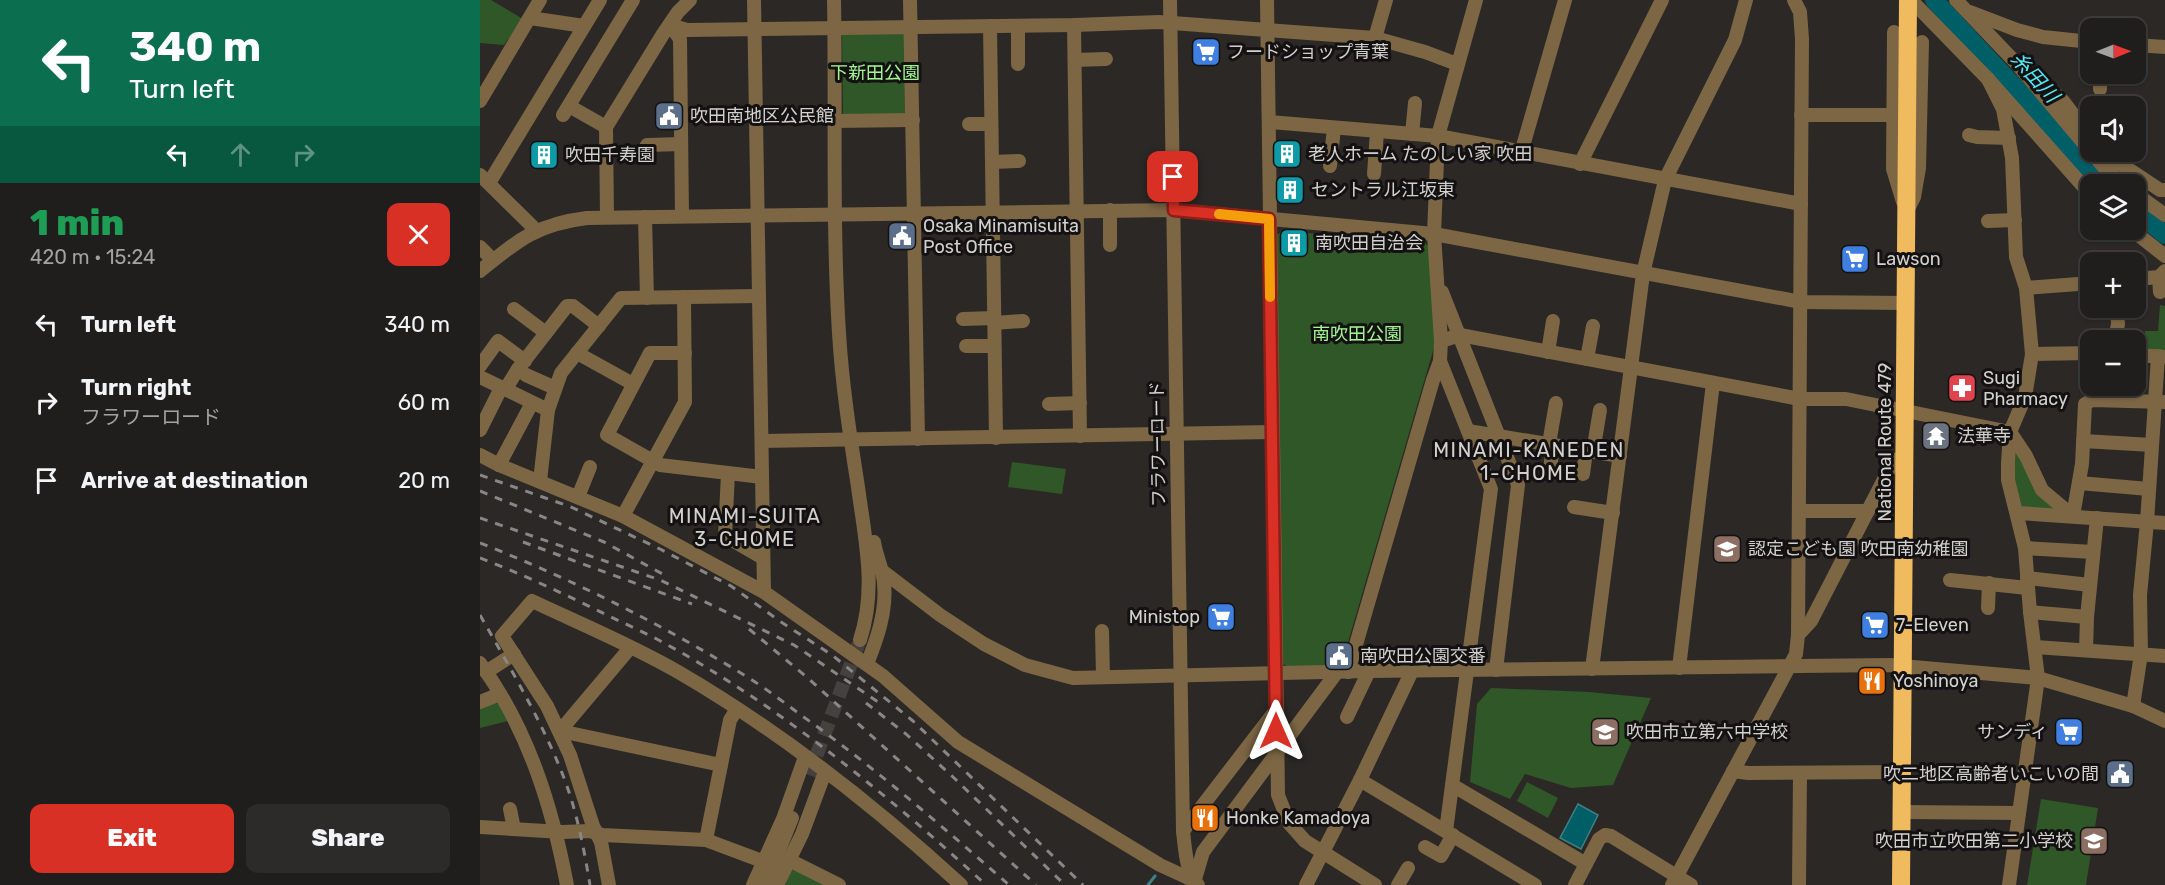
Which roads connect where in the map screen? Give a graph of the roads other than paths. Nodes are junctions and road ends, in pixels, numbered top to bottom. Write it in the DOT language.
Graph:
graph roads {
  1 [pos="540,0"];
  2 [pos="600,0"];
  3 [pos="633,0"];
  4 [pos="754,0"];
  5 [pos="834,0"];
  6 [pos="910,0"];
  7 [pos="1170,0"];
  8 [pos="1267,0"];
  9 [pos="1386,0"];
  10 [pos="1476,0"];
  11 [pos="1565,0"];
  12 [pos="1662,0"];
  13 [pos="1746,0"];
  14 [pos="1794,0"];
  15 [pos="1804,0"];
  16 [pos="1910,0"];
  17 [pos="688,1"];
  18 [pos="1961,5"];
  19 [pos="530,18"];
  20 [pos="1171,23"];
  21 [pos="670,25"];
  22 [pos="1074,25"];
  23 [pos="584,26"];
  24 [pos="834,26"];
  25 [pos="990,26"];
  26 [pos="1018,26"];
  27 [pos="910,27"];
  28 [pos="755,28"];
  29 [pos="1267,31"];
  30 [pos="1894,32"];
  31 [pos="1375,38"];
  32 [pos="1802,39"];
  33 [pos="2080,41"];
  34 [pos="1922,42"];
  35 [pos="2146,46"];
  36 [pos="2165,47"];
  37 [pos="1106,59"];
  38 [pos="1075,60"];
  39 [pos="1018,64"];
  40 [pos="1457,64"];
  41 [pos="2017,64"];
  42 [pos="1988,79"];
  43 [pos="2100,84"];
  44 [pos="2100,89"];
  45 [pos="480,101"];
  46 [pos="1415,103"];
  47 [pos="1801,115"];
  48 [pos="1893,115"];
  49 [pos="913,120"];
  50 [pos="835,121"];
  51 [pos="1269,122"];
  52 [pos="991,123"];
  53 [pos="2080,123"];
  54 [pos="969,124"];
  55 [pos="606,127"];
  56 [pos="1334,128"];
  57 [pos="1377,132"];
  58 [pos="1412,134"];
  59 [pos="1970,135"];
  60 [pos="1438,136"];
  61 [pos="2009,138"];
  62 [pos="681,144"];
  63 [pos="647,145"];
  64 [pos="1521,153"];
  65 [pos="1019,161"];
  66 [pos="992,162"];
  67 [pos="2118,162"];
  68 [pos="1580,164"];
  69 [pos="1330,166"];
  70 [pos="1374,174"];
  71 [pos="2113,174"];
  72 [pos="484,179"];
  73 [pos="1665,180"];
  74 [pos="2080,183"];
  75 [pos="2165,190"];
  76 [pos="2146,201"];
  77 [pos="1801,204"];
  78 [pos="1110,210"];
  79 [pos="1174,210"];
  80 [pos="1077,212"];
  81 [pos="835,213"];
  82 [pos="993,213"];
  83 [pos="1906,213"];
  84 [pos="915,214"];
  85 [pos="757,215"];
  86 [pos="2165,215"];
  87 [pos="682,216"];
  88 [pos="607,217"];
  89 [pos="645,217"];
  90 [pos="1269,219"];
  91 [pos="2015,220"];
  92 [pos="1988,221"];
  93 [pos="536,230"];
  94 [pos="1434,234"];
  95 [pos="2145,240"];
  96 [pos="1110,245"];
  97 [pos="480,247"];
  98 [pos="2165,256"];
  99 [pos="493,260"];
  100 [pos="480,271"];
  101 [pos="1643,274"];
  102 [pos="2162,274"];
  103 [pos="2146,277"];
  104 [pos="1438,282"];
  105 [pos="2080,284"];
  106 [pos="2026,288"];
  107 [pos="2160,292"];
  108 [pos="759,296"];
  109 [pos="684,297"];
  110 [pos="647,298"];
  111 [pos="1801,302"];
  112 [pos="1906,303"];
  113 [pos="514,309"];
  114 [pos="963,318"];
  115 [pos="994,320"];
  116 [pos="1023,321"];
  117 [pos="1553,321"];
  118 [pos="599,326"];
  119 [pos="1593,326"];
  120 [pos="546,333"];
  121 [pos="1460,335"];
  122 [pos="1441,340"];
  123 [pos="966,346"];
  124 [pos="994,346"];
  125 [pos="1548,352"];
  126 [pos="577,353"];
  127 [pos="685,353"];
  128 [pos="2080,353"];
  129 [pos="2032,354"];
  130 [pos="2146,356"];
  131 [pos="2161,357"];
  132 [pos="1587,359"];
  133 [pos="1440,361"];
  134 [pos="522,365"];
  135 [pos="480,366"];
  136 [pos="1631,368"];
  137 [pos="480,377"];
  138 [pos="1713,383"];
  139 [pos="633,384"];
  140 [pos="555,388"];
  141 [pos="503,389"];
  142 [pos="1800,399"];
  143 [pos="2160,401"];
  144 [pos="532,403"];
  145 [pos="1080,403"];
  146 [pos="1556,403"];
  147 [pos="1049,404"];
  148 [pos="548,410"];
  149 [pos="1600,410"];
  150 [pos="1906,410"];
  151 [pos="480,430"];
  152 [pos="1468,431"];
  153 [pos="1272,432"];
  154 [pos="2010,432"];
  155 [pos="1176,435"];
  156 [pos="1500,435"];
  157 [pos="1080,436"];
  158 [pos="996,438"];
  159 [pos="918,439"];
  160 [pos="851,440"];
  161 [pos="762,441"];
  162 [pos="2083,441"];
  163 [pos="1551,444"];
  164 [pos="2152,445"];
  165 [pos="1589,451"];
  166 [pos="480,455"];
  167 [pos="1620,456"];
  168 [pos="1906,458"];
  169 [pos="653,461"];
  170 [pos="500,465"];
  171 [pos="590,467"];
  172 [pos="1550,472"];
  173 [pos="728,473"];
  174 [pos="1583,474"];
  175 [pos="762,477"];
  176 [pos="540,481"];
  177 [pos="2079,483"];
  178 [pos="2149,489"];
  179 [pos="578,497"];
  180 [pos="1574,507"];
  181 [pos="1799,511"];
  182 [pos="1868,511"];
  183 [pos="1613,513"];
  184 [pos="2018,513"];
  185 [pos="623,516"];
  186 [pos="2073,516"];
  187 [pos="2097,518"];
  188 [pos="2147,522"];
  189 [pos="2165,523"];
  190 [pos="2025,548"];
  191 [pos="2093,552"];
  192 [pos="763,558"];
  193 [pos="881,570"];
  194 [pos="1950,580"];
  195 [pos="1989,583"];
  196 [pos="2028,583"];
  197 [pos="2090,585"];
  198 [pos="764,592"];
  199 [pos="1988,608"];
  200 [pos="2030,612"];
  201 [pos="2087,617"];
  202 [pos="1102,631"];
  203 [pos="1798,635"];
  204 [pos="860,640"];
  205 [pos="2035,647"];
  206 [pos="630,648"];
  207 [pos="845,649"];
  208 [pos="2086,650"];
  209 [pos="514,654"];
  210 [pos="2141,654"];
  211 [pos="2165,656"];
  212 [pos="867,664"];
  213 [pos="1904,666"];
  214 [pos="483,668"];
  215 [pos="1679,668"];
  216 [pos="1787,668"];
  217 [pos="1592,669"];
  218 [pos="1467,670"];
  219 [pos="1496,670"];
  220 [pos="1369,671"];
  221 [pos="1412,671"];
  222 [pos="1343,672"];
  223 [pos="1276,674"];
  224 [pos="1180,675"];
  225 [pos="1103,677"];
  226 [pos="2038,678"];
  227 [pos="500,694"];
  228 [pos="480,702"];
  229 [pos="2133,706"];
  230 [pos="737,709"];
  231 [pos="1276,710"];
  232 [pos="1347,717"];
  233 [pos="2165,721"];
  234 [pos="560,731"];
  235 [pos="1276,752"];
  236 [pos="805,757"];
  237 [pos="720,765"];
  238 [pos="1733,771"];
  239 [pos="825,772"];
  240 [pos="1903,772"];
  241 [pos="1800,773"];
  242 [pos="808,774"];
  243 [pos="1360,780"];
  244 [pos="1452,785"];
  245 [pos="510,809"];
  246 [pos="1902,812"];
  247 [pos="2019,813"];
  248 [pos="480,828"];
  249 [pos="514,829"];
  250 [pos="555,831"];
  251 [pos="1183,831"];
  252 [pos="596,832"];
  253 [pos="1449,833"];
  254 [pos="706,840"];
  255 [pos="1425,847"];
  256 [pos="1322,853"];
  257 [pos="789,860"];
  258 [pos="762,861"];
  259 [pos="1586,864"];
  260 [pos="1408,868"];
  261 [pos="1675,881"];
  262 [pos="953,883"];
  263 [pos="1197,883"];
  264 [pos="567,885"];
  265 [pos="609,885"];
  266 [pos="753,885"];
  267 [pos="765,885"];
  268 [pos="777,885"];
  269 [pos="839,885"];
  270 [pos="1306,885"];
  271 [pos="1375,885"];
  272 [pos="1398,885"];
  273 [pos="1535,885"];
  274 [pos="1575,885"];
  275 [pos="1692,885"];
  276 [pos="1799,885"];
  277 [pos="1901,885"];
  278 [pos="2010,885"];
  1 -- 19 [label="street"];
  2 -- 23 [label="street"];
  3 -- 55 [label="street"];
  4 -- 28 [label="street"];
  5 -- 24 [label="street"];
  6 -- 27 [label="street"];
  7 -- 20 [label="street, フラワーロード"];
  8 -- 29 [label="street"];
  9 -- 31 [label="street"];
  10 -- 40 [label="street"];
  11 -- 64 [label="street"];
  12 -- 68 [label="street"];
  13 -- 73 [label="street"];
  14 -- 32 [label="street"];
  15 -- 32 [label="street"];
  16 -- 42 [label="street"];
  16 -- 83 [label="highway, National Route 479"];
  17 -- 21 [label="street"];
  18 -- 33 [label="street"];
  18 -- 41 [label="street"];
  19 -- 23 [label="street"];
  19 -- 45 [label="street"];
  20 -- 22 [label="street"];
  20 -- 29 [label="street"];
  20 -- 79 [label="street, フラワーロード"];
  21 -- 28 [label="street"];
  21 -- 55 [label="street"];
  21 -- 62 [label="street"];
  22 -- 26 [label="street"];
  22 -- 38 [label="street"];
  23 -- 72 [label="street"];
  24 -- 27 [label="street"];
  24 -- 28 [label="street"];
  24 -- 50 [label="street"];
  25 -- 26 [label="street"];
  25 -- 27 [label="street"];
  25 -- 52 [label="street"];
  26 -- 39 [label="street"];
  27 -- 49 [label="street"];
  28 -- 85 [label="street"];
  29 -- 31 [label="street"];
  29 -- 51 [label="street"];
  30 -- 48 [label="street"];
  31 -- 40 [label="street"];
  32 -- 47 [label="street"];
  34 -- 83 [label="street"];
  35 -- 36 [label="street"];
  37 -- 38 [label="street"];
  38 -- 80 [label="street"];
  40 -- 60 [label="street"];
  41 -- 53 [label="street"];
  41 -- 71 [label="street"];
  42 -- 61 [label="street"];
  42 -- 74 [label="street"];
  43 -- 44 [label="street"];
  46 -- 58 [label="street"];
  47 -- 48 [label="street"];
  47 -- 77 [label="street"];
  48 -- 83 [label="street"];
  49 -- 50 [label="street"];
  49 -- 84 [label="street"];
  50 -- 81 [label="street"];
  51 -- 56 [label="street"];
  51 -- 90 [label="street"];
  52 -- 54 [label="street"];
  52 -- 66 [label="street"];
  55 -- 88 [label="street"];
  56 -- 57 [label="street"];
  56 -- 69 [label="street"];
  57 -- 58 [label="street"];
  57 -- 70 [label="street"];
  58 -- 60 [label="street"];
  59 -- 61 [label="street"];
  60 -- 64 [label="street"];
  60 -- 94 [label="street"];
  61 -- 91 [label="street"];
  62 -- 63 [label="street"];
  62 -- 87 [label="street"];
  64 -- 68 [label="street"];
  65 -- 66 [label="street"];
  66 -- 82 [label="street"];
  67 -- 75 [label="street"];
  68 -- 73 [label="street"];
  72 -- 93 [label="street"];
  73 -- 77 [label="street"];
  73 -- 101 [label="street"];
  76 -- 86 [label="street"];
  77 -- 111 [label="street"];
  78 -- 79 [label="street"];
  78 -- 80 [label="street"];
  78 -- 96 [label="street"];
  79 -- 90 [label="street"];
  79 -- 155 [label="street, フラワーロード"];
  80 -- 82 [label="street"];
  80 -- 145 [label="street"];
  81 -- 84 [label="street"];
  81 -- 85 [label="street"];
  81 -- 160 [label="street"];
  82 -- 84 [label="street"];
  82 -- 115 [label="street"];
  83 -- 112 [label="highway, National Route 479"];
  84 -- 159 [label="street"];
  85 -- 87 [label="street"];
  85 -- 108 [label="street"];
  87 -- 89 [label="street"];
  88 -- 89 [label="street"];
  88 -- 93 [label="street"];
  89 -- 110 [label="street"];
  90 -- 94 [label="street"];
  90 -- 153 [label="street"];
  91 -- 92 [label="street"];
  91 -- 106 [label="street"];
  93 -- 99 [label="street"];
  94 -- 101 [label="street"];
  94 -- 104 [label="street"];
  95 -- 98 [label="street"];
  97 -- 99 [label="street"];
  99 -- 100 [label="street"];
  101 -- 111 [label="street"];
  101 -- 136 [label="street"];
  102 -- 103 [label="street"];
  102 -- 107 [label="street"];
  104 -- 121 [label="street"];
  104 -- 122 [label="street"];
  105 -- 106 [label="street"];
  106 -- 129 [label="street"];
  108 -- 109 [label="street"];
  108 -- 161 [label="street"];
  109 -- 110 [label="street"];
  109 -- 127 [label="street"];
  110 -- 118 [label="street"];
  111 -- 112 [label="street"];
  111 -- 142 [label="street"];
  112 -- 150 [label="highway, National Route 479"];
  113 -- 120 [label="street"];
  114 -- 115 [label="street"];
  115 -- 116 [label="street"];
  115 -- 124 [label="street"];
  117 -- 125 [label="street"];
  118 -- 120 [label="street"];
  118 -- 126 [label="street"];
  119 -- 132 [label="street"];
  120 -- 134 [label="street"];
  121 -- 122 [label="street"];
  121 -- 125 [label="street"];
  121 -- 156 [label="street"];
  122 -- 133 [label="street"];
  123 -- 124 [label="street"];
  124 -- 158 [label="street"];
  125 -- 132 [label="street"];
  126 -- 139 [label="street"];
  126 -- 140 [label="street"];
  127 -- 139 [label="street"];
  127 -- 169 [label="street"];
  128 -- 129 [label="street"];
  129 -- 154 [label="street"];
  130 -- 131 [label="street"];
  131 -- 143 [label="street"];
  132 -- 136 [label="street"];
  133 -- 152 [label="street"];
  133 -- 222 [label="street"];
  134 -- 135 [label="street"];
  134 -- 140 [label="street"];
  134 -- 141 [label="street"];
  136 -- 138 [label="street"];
  136 -- 167 [label="street"];
  137 -- 141 [label="street"];
  138 -- 142 [label="street"];
  138 -- 215 [label="street"];
  139 -- 169 [label="street"];
  140 -- 148 [label="street"];
  141 -- 144 [label="street"];
  141 -- 151 [label="street"];
  142 -- 150 [label="street"];
  142 -- 181 [label="street"];
  143 -- 162 [label="street"];
  143 -- 164 [label="street"];
  144 -- 148 [label="street"];
  144 -- 170 [label="street"];
  145 -- 147 [label="street"];
  145 -- 157 [label="street"];
  146 -- 163 [label="street"];
  148 -- 176 [label="street"];
  149 -- 165 [label="street"];
  150 -- 154 [label="street"];
  150 -- 168 [label="highway, National Route 479"];
  152 -- 156 [label="street"];
  152 -- 218 [label="street"];
  153 -- 155 [label="street"];
  153 -- 223 [label="street"];
  154 -- 184 [label="street"];
  154 -- 186 [label="street"];
  155 -- 157 [label="street"];
  155 -- 224 [label="street, フラワーロード"];
  156 -- 163 [label="street"];
  156 -- 219 [label="street"];
  157 -- 158 [label="street"];
  158 -- 159 [label="street"];
  159 -- 160 [label="street"];
  160 -- 161 [label="street"];
  160 -- 193 [label="street"];
  160 -- 204 [label="street"];
  160 -- 207 [label="street"];
  161 -- 175 [label="street"];
  162 -- 164 [label="street"];
  162 -- 177 [label="street"];
  163 -- 165 [label="street"];
  163 -- 172 [label="street"];
  164 -- 178 [label="street"];
  165 -- 167 [label="street"];
  165 -- 174 [label="street"];
  166 -- 170 [label="street"];
  167 -- 183 [label="street"];
  168 -- 182 [label="street"];
  168 -- 213 [label="highway, National Route 479"];
  169 -- 173 [label="street"];
  169 -- 185 [label="street"];
  170 -- 176 [label="street"];
  171 -- 179 [label="street"];
  173 -- 175 [label="street"];
  173 -- 192 [label="street"];
  175 -- 192 [label="street"];
  176 -- 179 [label="street"];
  177 -- 178 [label="street"];
  177 -- 186 [label="street"];
  178 -- 188 [label="street"];
  179 -- 185 [label="street"];
  180 -- 183 [label="street"];
  181 -- 182 [label="street"];
  181 -- 203 [label="street"];
  182 -- 203 [label="street"];
  183 -- 217 [label="street"];
  184 -- 186 [label="street"];
  184 -- 190 [label="street"];
  185 -- 198 [label="street"];
  186 -- 187 [label="street"];
  187 -- 188 [label="street"];
  187 -- 191 [label="street"];
  188 -- 189 [label="street"];
  188 -- 210 [label="street"];
  190 -- 191 [label="street"];
  190 -- 196 [label="street"];
  191 -- 197 [label="street"];
  192 -- 198 [label="street"];
  193 -- 212 [label="street"];
  193 -- 225 [label="street"];
  194 -- 195 [label="street"];
  195 -- 196 [label="street"];
  195 -- 199 [label="street"];
  196 -- 197 [label="street"];
  196 -- 200 [label="street"];
  197 -- 201 [label="street"];
  198 -- 207 [label="street"];
  200 -- 201 [label="street"];
  200 -- 205 [label="street"];
  201 -- 208 [label="street"];
  202 -- 225 [label="street"];
  203 -- 216 [label="street"];
  205 -- 208 [label="street"];
  205 -- 226 [label="street"];
  206 -- 209 [label="street"];
  206 -- 230 [label="street"];
  206 -- 234 [label="street"];
  207 -- 212 [label="street"];
  208 -- 210 [label="street"];
  209 -- 214 [label="street"];
  209 -- 234 [label="street"];
  210 -- 211 [label="street"];
  210 -- 229 [label="street"];
  212 -- 263 [label="street"];
  213 -- 216 [label="street"];
  213 -- 226 [label="street"];
  213 -- 240 [label="highway, National Route 479"];
  214 -- 227 [label="street"];
  215 -- 216 [label="street"];
  215 -- 217 [label="street"];
  216 -- 238 [label="street"];
  217 -- 219 [label="street"];
  218 -- 219 [label="street"];
  218 -- 221 [label="street"];
  218 -- 244 [label="street"];
  220 -- 221 [label="street"];
  220 -- 222 [label="street"];
  220 -- 232 [label="street"];
  221 -- 243 [label="street"];
  222 -- 223 [label="street"];
  222 -- 235 [label="street"];
  223 -- 224 [label="street"];
  223 -- 231 [label="street"];
  224 -- 225 [label="street"];
  224 -- 251 [label="street, フラワーロード"];
  226 -- 229 [label="street"];
  226 -- 247 [label="street"];
  227 -- 228 [label="street"];
  227 -- 250 [label="street"];
  229 -- 233 [label="street"];
  230 -- 236 [label="street"];
  230 -- 237 [label="street"];
  231 -- 235 [label="street"];
  231 -- 251 [label="street"];
  234 -- 237 [label="street"];
  234 -- 252 [label="street"];
  235 -- 256 [label="street"];
  235 -- 263 [label="street"];
  236 -- 239 [label="street"];
  236 -- 258 [label="street"];
  237 -- 254 [label="street"];
  238 -- 241 [label="street"];
  238 -- 261 [label="street"];
  239 -- 257 [label="street"];
  239 -- 262 [label="street"];
  240 -- 241 [label="street"];
  240 -- 246 [label="highway, National Route 479"];
  241 -- 276 [label="street"];
  242 -- 267 [label="street"];
  243 -- 253 [label="street"];
  243 -- 256 [label="street"];
  244 -- 253 [label="street"];
  244 -- 259 [label="street"];
  245 -- 249 [label="street"];
  246 -- 247 [label="street"];
  246 -- 277 [label="highway, National Route 479"];
  247 -- 278 [label="street"];
  248 -- 249 [label="street"];
  249 -- 250 [label="street"];
  250 -- 252 [label="street"];
  250 -- 264 [label="street"];
  251 -- 263 [label="street, フラワーロード"];
  252 -- 254 [label="street"];
  252 -- 265 [label="street"];
  253 -- 255 [label="street"];
  253 -- 273 [label="street"];
  254 -- 258 [label="street"];
  256 -- 270 [label="street"];
  256 -- 271 [label="street"];
  257 -- 268 [label="street"];
  257 -- 269 [label="street"];
  258 -- 266 [label="street"];
  259 -- 261 [label="street"];
  259 -- 274 [label="street"];
  260 -- 272 [label="street"];
  261 -- 275 [label="street"];
}
